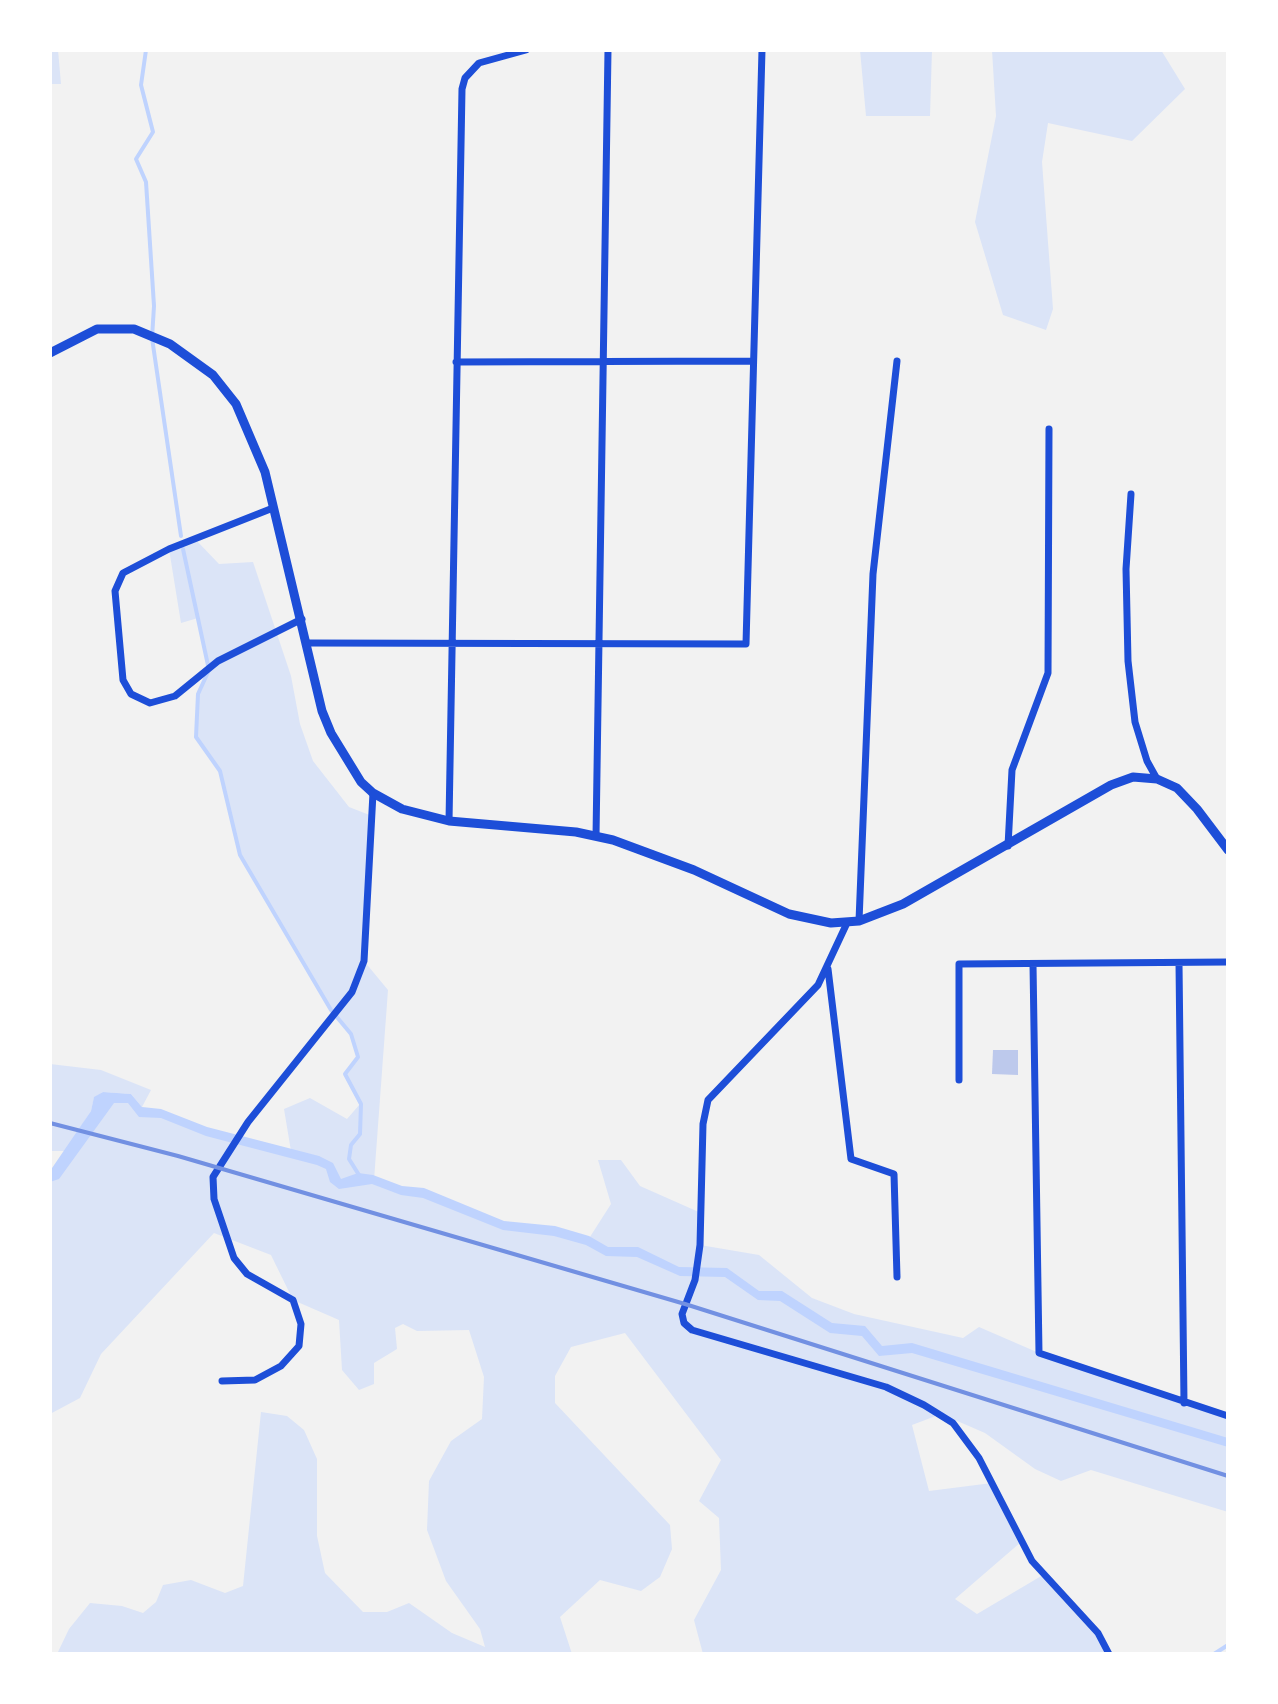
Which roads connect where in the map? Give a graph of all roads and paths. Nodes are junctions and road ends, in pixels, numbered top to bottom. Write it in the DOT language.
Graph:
graph roads {
  1 [pos="526,50"];
  2 [pos="608,50"];
  3 [pos="762,50"];
  4 [pos="50,353"];
  5 [pos="603,361"];
  6 [pos="751,361"];
  7 [pos="897,361"];
  8 [pos="456,362"];
  9 [pos="1049,429"];
  10 [pos="1131,494"];
  11 [pos="273,508"];
  12 [pos="302,619"];
  13 [pos="307,643"];
  14 [pos="452,645"];
  15 [pos="598,645"];
  16 [pos="1157,779"];
  17 [pos="373,793"];
  18 [pos="449,821"];
  19 [pos="596,836"];
  20 [pos="1008,846"];
  21 [pos="1228,850"];
  22 [pos="859,921"];
  23 [pos="847,923"];
  24 [pos="1228,962"];
  25 [pos="1179,963"];
  26 [pos="1033,964"];
  27 [pos="828,969"];
  28 [pos="959,1080"];
  29 [pos="897,1277"];
  30 [pos="222,1381"];
  31 [pos="1184,1403"];
  32 [pos="1228,1416"];
  33 [pos="1109,1654"];
  1 -- 8 [label="street"];
  2 -- 5 [label="street"];
  3 -- 6 [label="street"];
  4 -- 11 [label="street"];
  5 -- 6 [label="street"];
  5 -- 8 [label="street"];
  5 -- 15 [label="street"];
  6 -- 15 [label="street"];
  7 -- 22 [label="street"];
  8 -- 14 [label="street"];
  9 -- 20 [label="street"];
  10 -- 16 [label="street"];
  11 -- 12 [label="street"];
  11 -- 12 [label="street"];
  12 -- 13 [label="street"];
  13 -- 14 [label="street"];
  13 -- 17 [label="street"];
  14 -- 15 [label="street"];
  14 -- 18 [label="street"];
  15 -- 19 [label="street"];
  16 -- 20 [label="street"];
  16 -- 21 [label="street"];
  17 -- 18 [label="street"];
  17 -- 30 [label="street"];
  18 -- 19 [label="street"];
  19 -- 23 [label="street"];
  20 -- 22 [label="street"];
  22 -- 23 [label="street"];
  23 -- 27 [label="street"];
  24 -- 25 [label="street"];
  25 -- 26 [label="street"];
  25 -- 31 [label="street"];
  26 -- 28 [label="street"];
  26 -- 31 [label="street"];
  27 -- 29 [label="street"];
  27 -- 33 [label="street"];
  31 -- 32 [label="street"];
}
